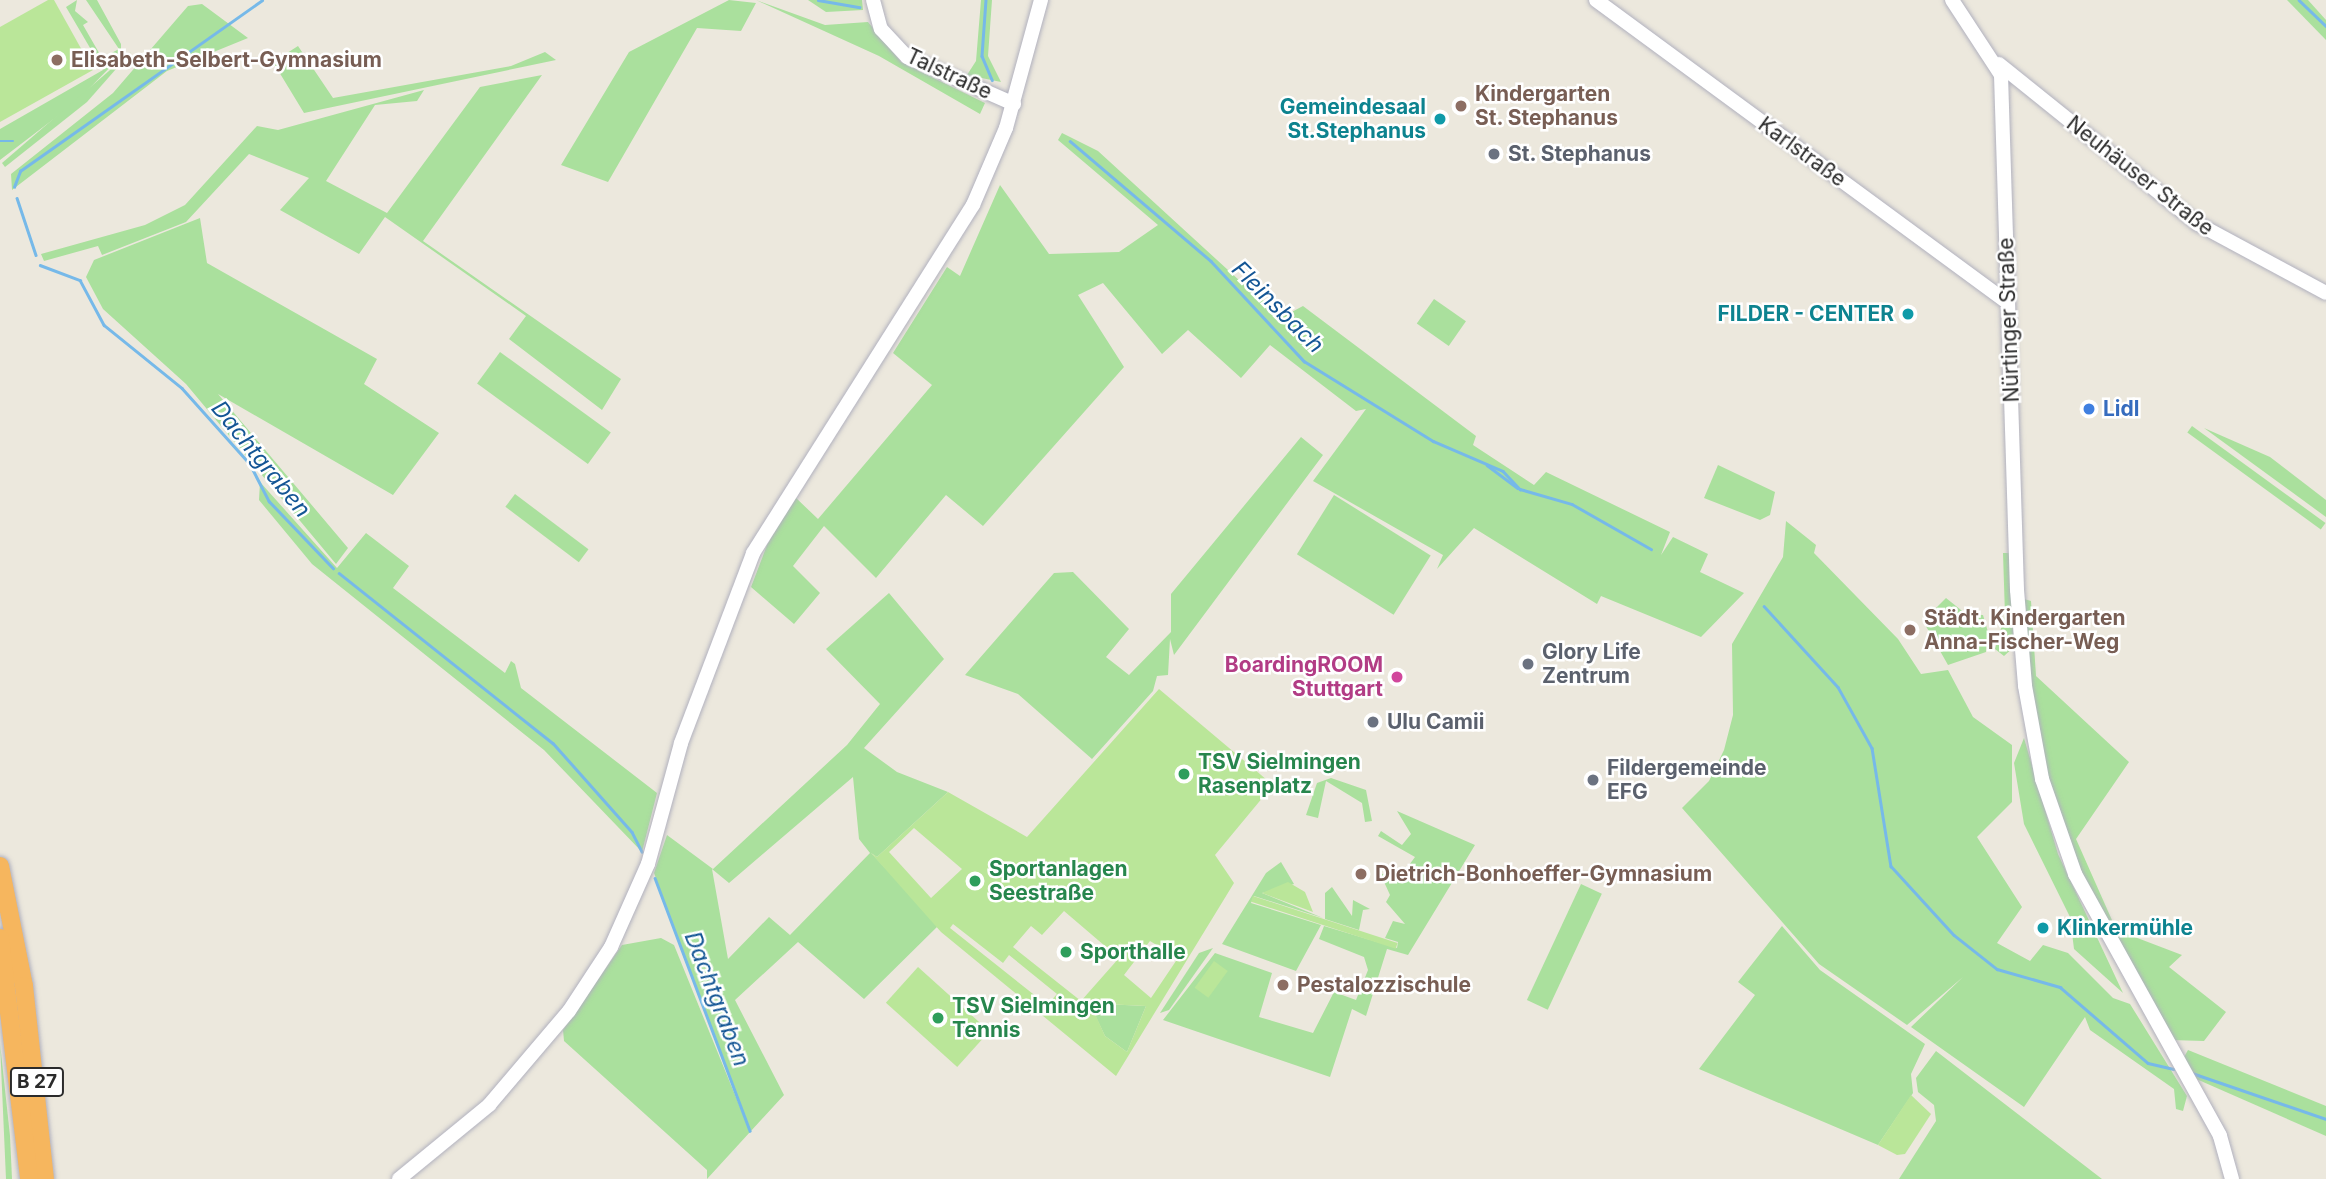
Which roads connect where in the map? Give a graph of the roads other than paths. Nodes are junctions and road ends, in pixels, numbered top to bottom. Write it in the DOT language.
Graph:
graph roads {
  1 [pos="873,0"];
  2 [pos="1041,0"];
  3 [pos="1596,0"];
  4 [pos="1952,0"];
  5 [pos="1999,64"];
  6 [pos="1014,104"];
  7 [pos="2326,293"];
  8 [pos="2008,303"];
  9 [pos="0,866"];
  10 [pos="0,938"];
  11 [pos="29,1179"];
  12 [pos="45,1179"];
  13 [pos="399,1179"];
  14 [pos="2232,1179"];
  1 -- 6 [label="main road, Talstraße"];
  2 -- 6 [label="main road"];
  3 -- 8 [label="main road, Karlstraße"];
  4 -- 5 [label="main road"];
  5 -- 7 [label="main road, Neuhäuser Straße"];
  5 -- 8 [label="main road, Nürtinger Straße"];
  6 -- 13 [label="main road"];
  8 -- 14 [label="main road, Nürtinger Straße"];
  9 -- 12 [label="highway, B 27"];
  10 -- 11 [label="highway, B 27"];
}
